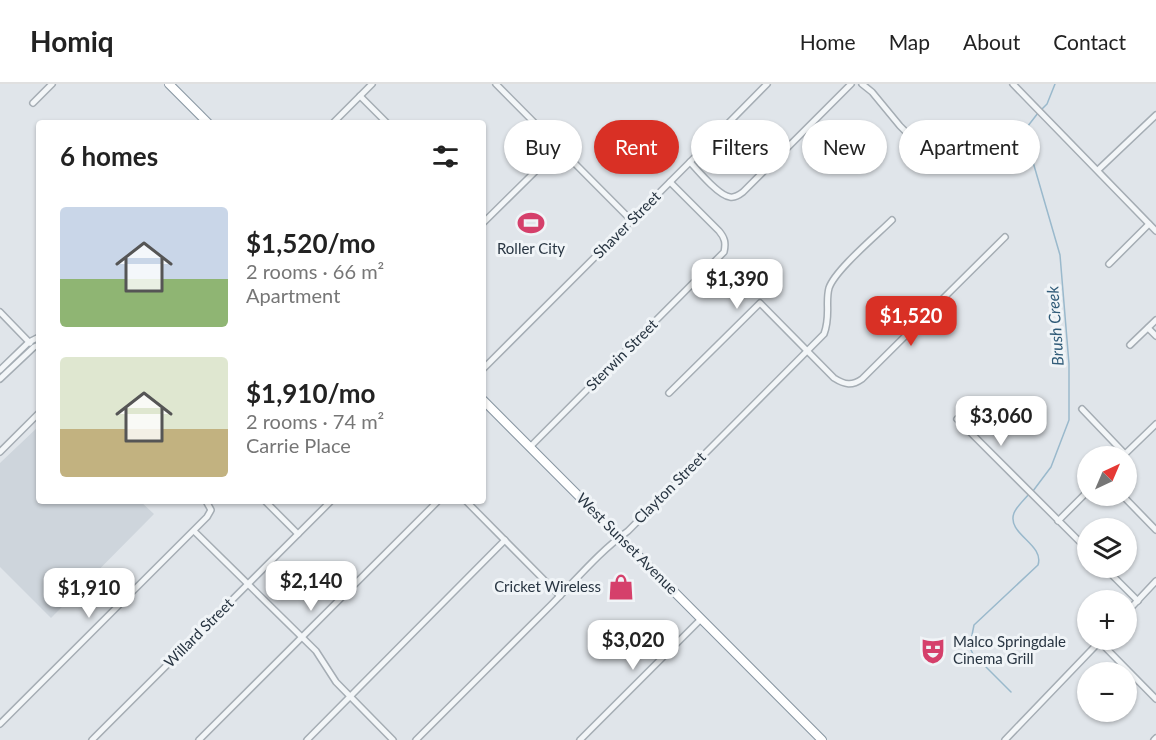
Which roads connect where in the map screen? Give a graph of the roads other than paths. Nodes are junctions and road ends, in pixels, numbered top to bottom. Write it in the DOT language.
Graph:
graph roads {
  1 [pos="52,84"];
  2 [pos="169,84"];
  3 [pos="372,84"];
  4 [pos="496,84"];
  5 [pos="767,84"];
  6 [pos="851,84"];
  7 [pos="862,84"];
  8 [pos="1013,84"];
  9 [pos="360,96"];
  10 [pos="33,103"];
  11 [pos="1156,115"];
  12 [pos="205,120"];
  13 [pos="336,120"];
  14 [pos="384,120"];
  15 [pos="531,120"];
  16 [pos="899,125"];
  17 [pos="690,162"];
  18 [pos="1098,170"];
  19 [pos="582,171"];
  20 [pos="532,174"];
  21 [pos="670,182"];
  22 [pos="486,219"];
  23 [pos="632,220"];
  24 [pos="892,220"];
  25 [pos="1149,224"];
  26 [pos="1156,231"];
  27 [pos="1005,237"];
  28 [pos="1109,264"];
  29 [pos="0,312"];
  30 [pos="1156,320"];
  31 [pos="1148,328"];
  32 [pos="1156,336"];
  33 [pos="36,338"];
  34 [pos="29,342"];
  35 [pos="1130,345"];
  36 [pos="36,346"];
  37 [pos="807,351"];
  38 [pos="486,366"];
  39 [pos="0,370"];
  40 [pos="0,379"];
  41 [pos="669,393"];
  42 [pos="486,403"];
  43 [pos="1082,409"];
  44 [pos="36,416"];
  45 [pos="957,419"];
  46 [pos="1155,428"];
  47 [pos="1116,446"];
  48 [pos="1134,446"];
  49 [pos="530,447"];
  50 [pos="0,452"];
  51 [pos="1077,502"];
  52 [pos="208,504"];
  53 [pos="268,504"];
  54 [pos="328,504"];
  55 [pos="435,504"];
  56 [pos="469,504"];
  57 [pos="1133,506"];
  58 [pos="1058,521"];
  59 [pos="1156,530"];
  60 [pos="194,531"];
  61 [pos="298,534"];
  62 [pos="620,537"];
  63 [pos="1077,539"];
  64 [pos="505,540"];
  65 [pos="1115,578"];
  66 [pos="1156,581"];
  67 [pos="248,585"];
  68 [pos="560,596"];
  69 [pos="1138,601"];
  70 [pos="701,619"];
  71 [pos="302,638"];
  72 [pos="1091,650"];
  73 [pos="1110,650"];
  74 [pos="351,697"];
  75 [pos="1156,699"];
  76 [pos="0,724"];
  77 [pos="92,740"];
  78 [pos="199,740"];
  79 [pos="308,740"];
  80 [pos="393,740"];
  81 [pos="416,740"];
  82 [pos="580,740"];
  83 [pos="822,740"];
  84 [pos="1005,740"];
  1 -- 10 [label="street"];
  2 -- 12 [label="highway"];
  3 -- 9 [label="street"];
  4 -- 15 [label="street"];
  5 -- 17 [label="street, Shaver Street"];
  6 -- 17 [label="street"];
  7 -- 16 [label="street"];
  8 -- 18 [label="street"];
  9 -- 13 [label="street"];
  9 -- 14 [label="street"];
  11 -- 18 [label="street"];
  17 -- 21 [label="street, Shaver Street"];
  18 -- 25 [label="street"];
  19 -- 23 [label="street"];
  20 -- 22 [label="street"];
  21 -- 23 [label="street, Shaver Street"];
  21 -- 49 [label="street, Sterwin Street"];
  23 -- 38 [label="street, Shaver Street"];
  24 -- 37 [label="street, Clayton Street"];
  25 -- 26 [label="street"];
  25 -- 28 [label="street"];
  27 -- 37 [label="street"];
  29 -- 34 [label="street"];
  30 -- 31 [label="street"];
  31 -- 32 [label="street"];
  31 -- 35 [label="street"];
  33 -- 34 [label="street"];
  34 -- 36 [label="street"];
  34 -- 39 [label="street"];
  36 -- 40 [label="street"];
  37 -- 41 [label="street"];
  37 -- 62 [label="street, Clayton Street"];
  42 -- 49 [label="highway, West Sunset Avenue"];
  43 -- 47 [label="street"];
  44 -- 50 [label="street"];
  45 -- 58 [label="street"];
  46 -- 48 [label="street"];
  49 -- 62 [label="highway, West Sunset Avenue"];
  51 -- 58 [label="street"];
  52 -- 60 [label="street"];
  53 -- 61 [label="street"];
  54 -- 61 [label="street, Willard Street"];
  55 -- 71 [label="street"];
  56 -- 64 [label="street"];
  57 -- 59 [label="street"];
  58 -- 63 [label="street"];
  60 -- 67 [label="street"];
  60 -- 76 [label="street"];
  61 -- 67 [label="street, Willard Street"];
  62 -- 68 [label="street, Clayton Street"];
  62 -- 70 [label="highway, West Sunset Avenue"];
  64 -- 68 [label="street"];
  64 -- 74 [label="street"];
  65 -- 69 [label="street"];
  66 -- 69 [label="street"];
  67 -- 71 [label="street"];
  67 -- 77 [label="street, Willard Street"];
  68 -- 81 [label="street, Clayton Street"];
  70 -- 82 [label="street"];
  70 -- 83 [label="highway, West Sunset Avenue"];
  71 -- 74 [label="street"];
  71 -- 78 [label="street"];
  72 -- 84 [label="street"];
  73 -- 75 [label="street"];
  74 -- 79 [label="street"];
  74 -- 80 [label="street"];
}
